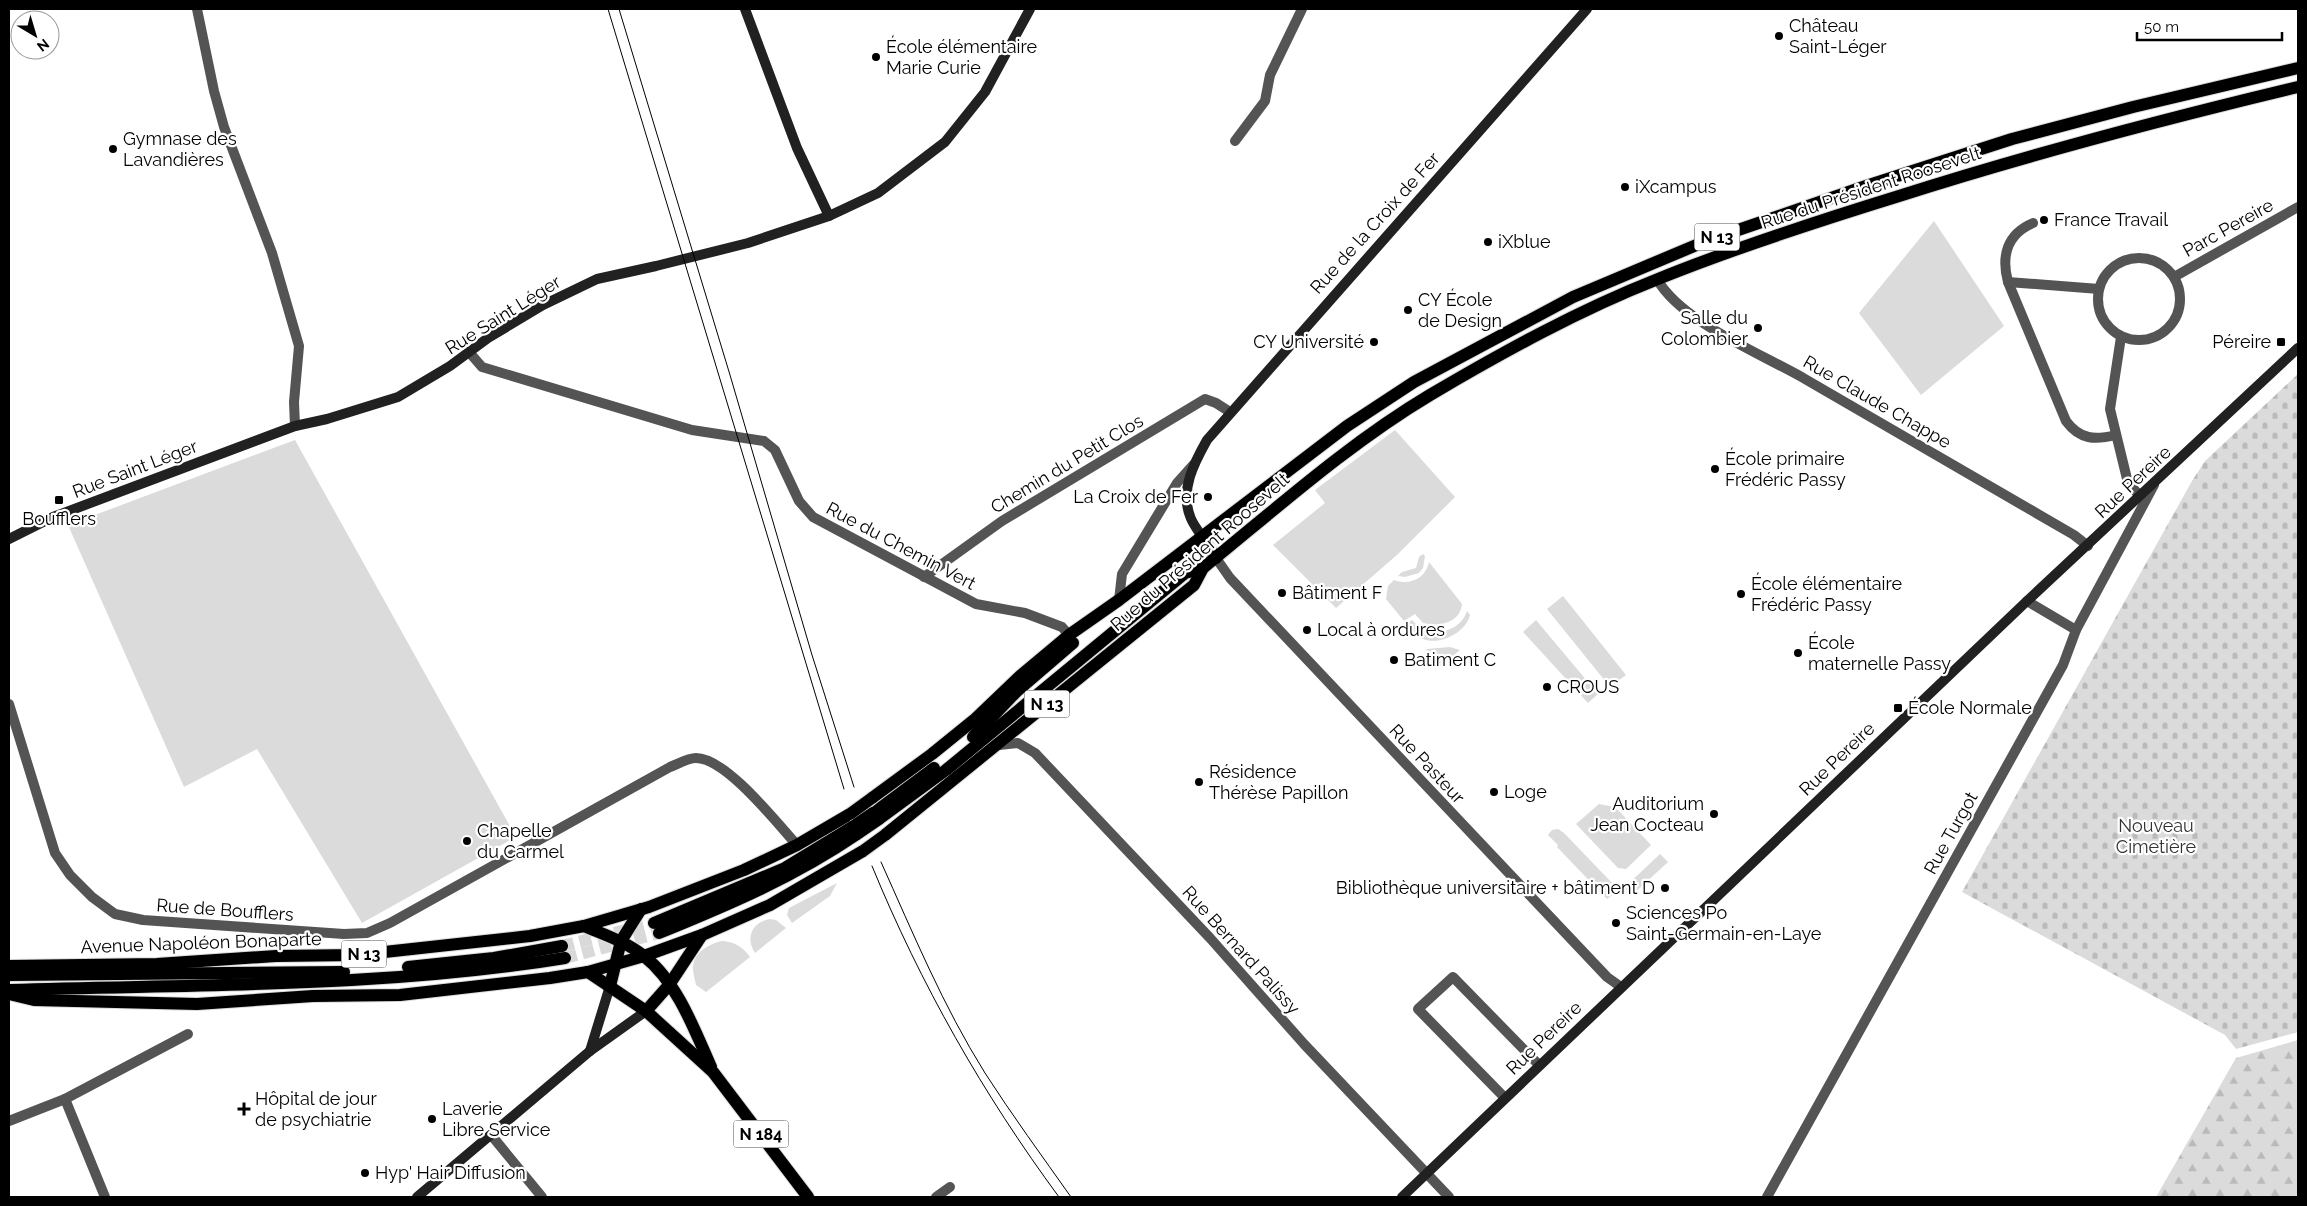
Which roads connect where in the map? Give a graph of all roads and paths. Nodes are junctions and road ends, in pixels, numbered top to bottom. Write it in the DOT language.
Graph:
graph roads {
  1 [pos="197,9"];
  2 [pos="745,9"];
  3 [pos="1030,9"];
  4 [pos="1302,9"];
  5 [pos="1587,9"];
  6 [pos="2298,68"];
  7 [pos="2298,87"];
  8 [pos="1235,142"];
  9 [pos="2298,207"];
  10 [pos="829,216"];
  11 [pos="2033,222"];
  12 [pos="2174,277"];
  13 [pos="1657,279"];
  14 [pos="2008,282"];
  15 [pos="2099,289"];
  16 [pos="2121,337"];
  17 [pos="2298,348"];
  18 [pos="469,352"];
  19 [pos="1230,412"];
  20 [pos="295,426"];
  21 [pos="2116,435"];
  22 [pos="1194,464"];
  23 [pos="2156,482"];
  24 [pos="2140,496"];
  25 [pos="1202,537"];
  26 [pos="9,539"];
  27 [pos="2088,546"];
  28 [pos="1216,558"];
  29 [pos="1203,568"];
  30 [pos="924,577"];
  31 [pos="1119,600"];
  32 [pos="2027,601"];
  33 [pos="2076,630"];
  34 [pos="1070,635"];
  35 [pos="9,704"];
  36 [pos="999,745"];
  37 [pos="877,814"];
  38 [pos="850,819"];
  39 [pos="796,845"];
  40 [pos="641,909"];
  41 [pos="584,926"];
  42 [pos="702,935"];
  43 [pos="621,941"];
  44 [pos="644,956"];
  45 [pos="617,964"];
  46 [pos="9,966"];
  47 [pos="588,972"];
  48 [pos="9,975"];
  49 [pos="301,984"];
  50 [pos="668,985"];
  51 [pos="610,986"];
  52 [pos="1621,987"];
  53 [pos="9,990"];
  54 [pos="9,994"];
  55 [pos="313,996"];
  56 [pos="646,1011"];
  57 [pos="188,1034"];
  58 [pos="590,1051"];
  59 [pos="1540,1065"];
  60 [pos="713,1072"];
  61 [pos="1505,1098"];
  62 [pos="65,1099"];
  63 [pos="9,1122"];
  64 [pos="492,1136"];
  65 [pos="1427,1174"];
  66 [pos="950,1187"];
  67 [pos="105,1197"];
  68 [pos="417,1197"];
  69 [pos="542,1197"];
  70 [pos="808,1197"];
  71 [pos="936,1197"];
  72 [pos="1402,1197"];
  73 [pos="1449,1197"];
  74 [pos="1767,1197"];
  1 -- 20 [label="street"];
  2 -- 10 [label="street"];
  3 -- 10 [label="street, Rue Saint Léger"];
  4 -- 8 [label="street"];
  5 -- 19 [label="street, Rue de la Croix de Fer"];
  6 -- 25 [label="main road, Rue du Président Roosevelt / N 13"];
  7 -- 13 [label="main road, Rue du Président Roosevelt / N 13"];
  9 -- 12 [label="street, Parc Pereire"];
  10 -- 18 [label="street, Rue Saint Léger"];
  11 -- 14 [label="street"];
  12 -- 15 [label="street, Parc Pereire"];
  12 -- 16 [label="street, Parc Pereire"];
  13 -- 27 [label="street, Rue Claude Chappe"];
  13 -- 28 [label="main road, Rue du Président Roosevelt / N 13"];
  14 -- 15 [label="street"];
  14 -- 21 [label="street"];
  15 -- 16 [label="street"];
  16 -- 21 [label="street"];
  17 -- 23 [label="street, Rue Pereire"];
  18 -- 20 [label="street, Rue Saint Léger"];
  18 -- 30 [label="street, Rue du Chemin Vert"];
  19 -- 22 [label="street, Rue de la Croix de Fer"];
  19 -- 30 [label="street, Chemin du Petit Clos"];
  20 -- 26 [label="street, Rue Saint Léger"];
  21 -- 24 [label="street"];
  22 -- 25 [label="street, Rue de la Croix de Fer"];
  22 -- 31 [label="street, Rue de la Croix de Fer"];
  23 -- 24 [label="street, Rue Pereire"];
  23 -- 33 [label="street, Rue Turgot"];
  24 -- 27 [label="street, Rue Pereire"];
  25 -- 28 [label="main road"];
  25 -- 31 [label="main road, Rue du Président Roosevelt / N 13"];
  27 -- 32 [label="street, Rue Pereire"];
  28 -- 29 [label="main road, Rue du Président Roosevelt / N 13"];
  28 -- 52 [label="street, Rue Pasteur"];
  29 -- 36 [label="main road, Rue du Président Roosevelt / N 13"];
  29 -- 37 [label="main road"];
  30 -- 34 [label="street, Rue du Chemin Vert"];
  31 -- 34 [label="main road, Rue du Président Roosevelt / N 13"];
  31 -- 37 [label="main road"];
  32 -- 33 [label="street"];
  32 -- 52 [label="street, Rue Pereire"];
  33 -- 74 [label="street, Rue Turgot"];
  34 -- 38 [label="main road, Rue du Président Roosevelt / N 13, bridge"];
  35 -- 39 [label="street, Rue de Boufflers"];
  36 -- 42 [label="main road, Rue du Président Roosevelt / N 13, bridge"];
  36 -- 65 [label="street, Rue Bernard Palissy"];
  37 -- 38 [label="main road, bridge"];
  37 -- 38 [label="main road, bridge"];
  38 -- 39 [label="main road, Rue du Président Roosevelt / N 13"];
  39 -- 40 [label="main road, Avenue Napoléon Bonaparte / N 13"];
  40 -- 41 [label="main road, Avenue Napoléon Bonaparte / N 13"];
  40 -- 43 [label="main road"];
  41 -- 43 [label="main road"];
  41 -- 46 [label="main road, Avenue Napoléon Bonaparte / N 13"];
  42 -- 44 [label="main road, N 13"];
  42 -- 50 [label="main road"];
  43 -- 44 [label="main road"];
  43 -- 45 [label="main road"];
  44 -- 45 [label="main road, N 13"];
  44 -- 50 [label="main road"];
  45 -- 47 [label="main road, N 13"];
  45 -- 51 [label="main road"];
  47 -- 51 [label="main road"];
  47 -- 55 [label="main road, N 13"];
  48 -- 49 [label="main road"];
  49 -- 53 [label="main road"];
  49 -- 55 [label="main road"];
  50 -- 56 [label="main road"];
  50 -- 60 [label="main road"];
  51 -- 56 [label="main road"];
  51 -- 58 [label="street"];
  52 -- 59 [label="street, Rue Pereire"];
  54 -- 55 [label="main road, N 13"];
  56 -- 58 [label="street"];
  56 -- 60 [label="main road"];
  57 -- 62 [label="street"];
  58 -- 64 [label="street"];
  59 -- 61 [label="street, Rue Pereire"];
  59 -- 61 [label="street"];
  60 -- 70 [label="main road, N 184"];
  61 -- 65 [label="street, Rue Pereire"];
  62 -- 63 [label="street"];
  62 -- 67 [label="street"];
  64 -- 68 [label="street"];
  64 -- 69 [label="street"];
  65 -- 72 [label="street, Rue Pereire"];
  65 -- 73 [label="street, Rue Bernard Palissy"];
  66 -- 71 [label="street"];
}
